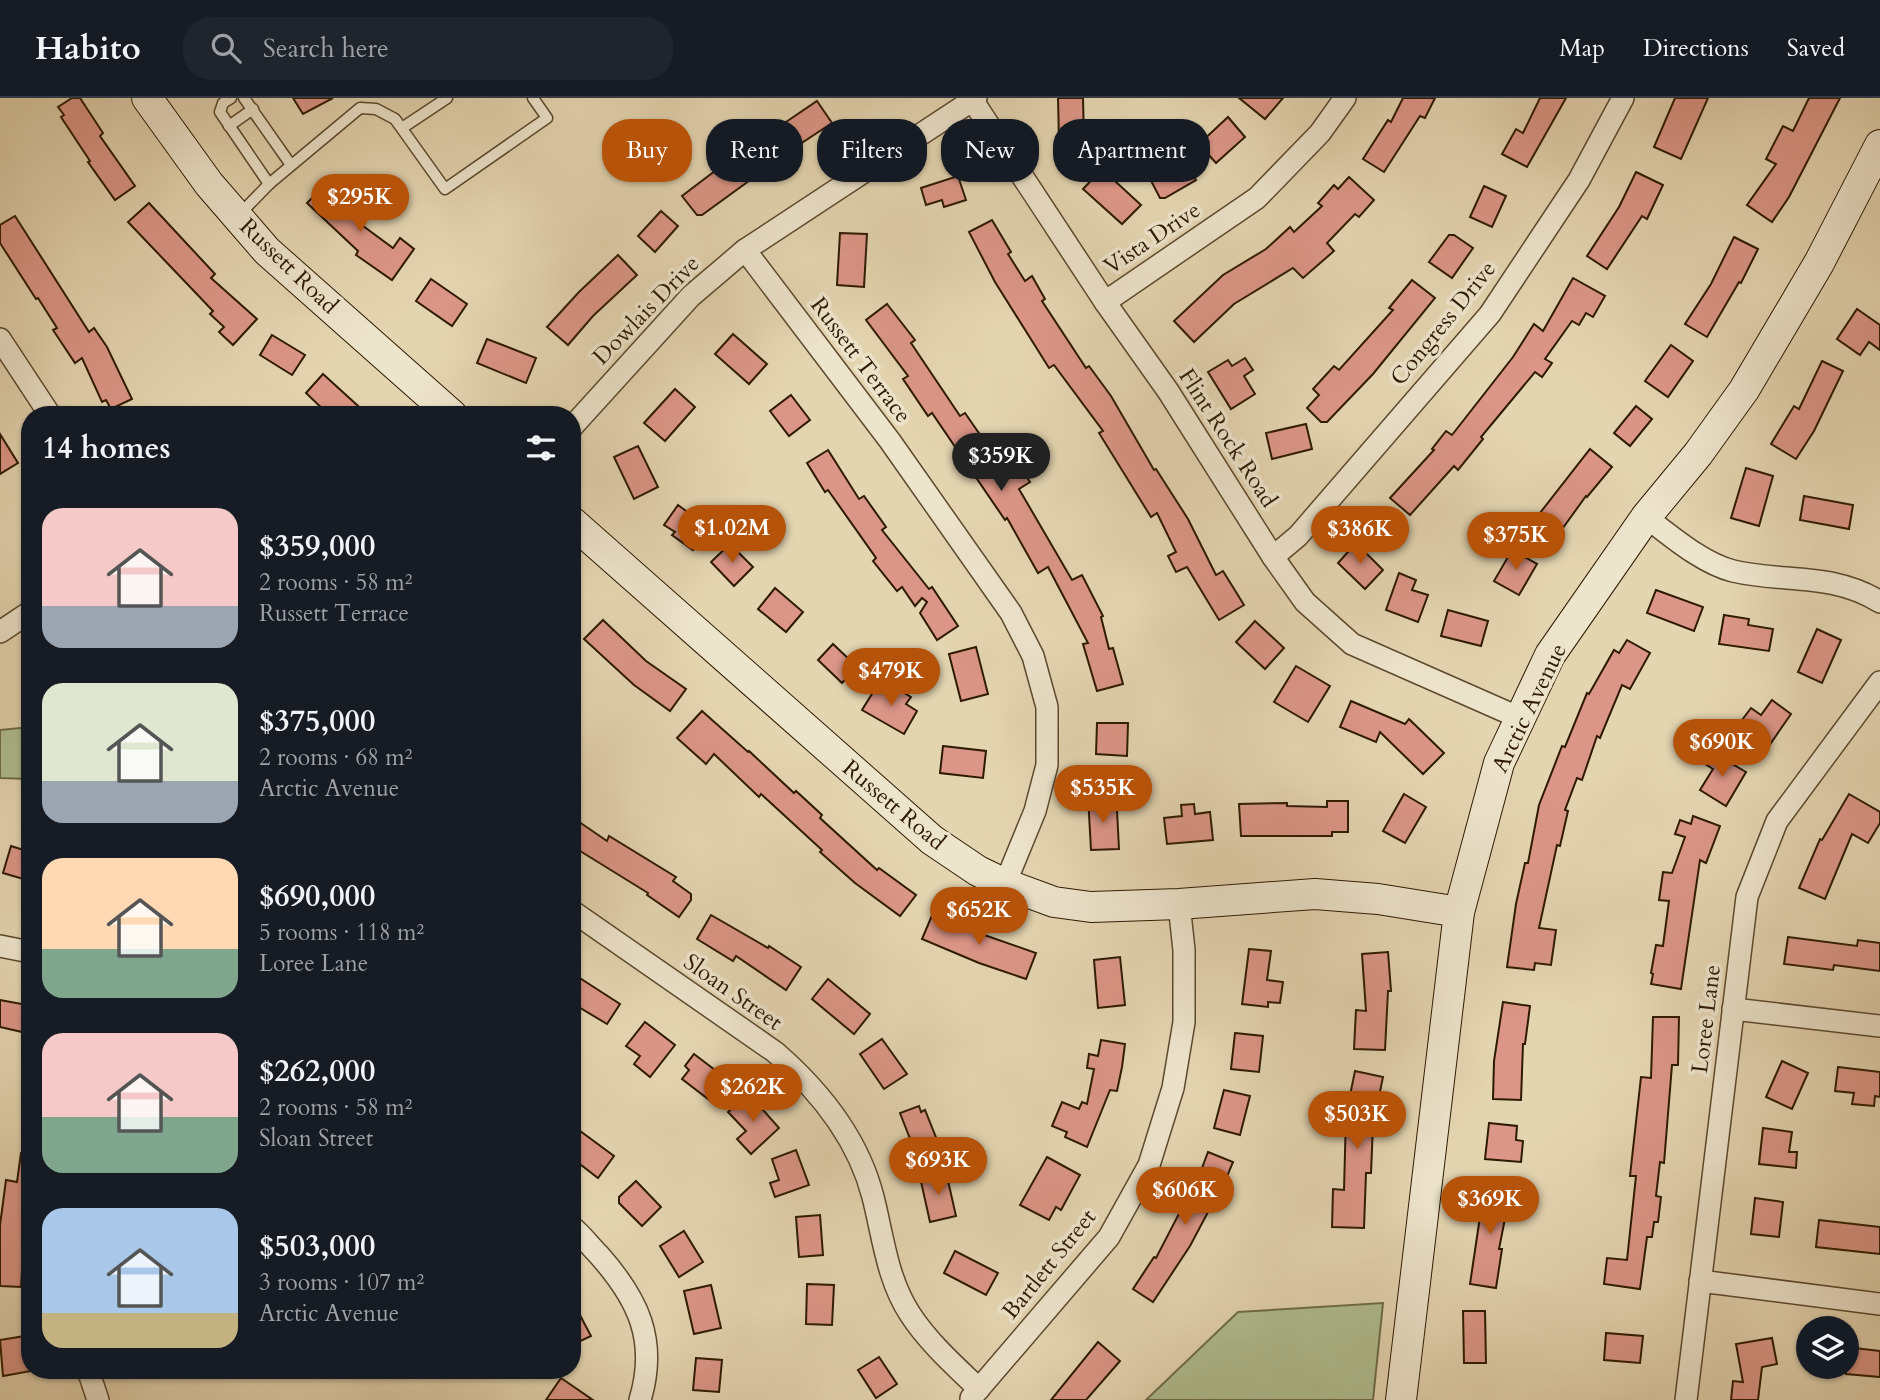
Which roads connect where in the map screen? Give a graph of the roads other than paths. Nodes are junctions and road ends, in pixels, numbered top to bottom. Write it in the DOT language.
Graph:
graph roads {
  1 [pos="231,98"];
  2 [pos="244,98"];
  3 [pos="446,98"];
  4 [pos="533,98"];
  5 [pos="1345,98"];
  6 [pos="1623,98"];
  7 [pos="973,99"];
  8 [pos="152,100"];
  9 [pos="253,109"];
  10 [pos="229,126"];
  11 [pos="402,128"];
  12 [pos="1880,145"];
  13 [pos="291,165"];
  14 [pos="269,184"];
  15 [pos="237,216"];
  16 [pos="745,250"];
  17 [pos="1105,302"];
  18 [pos="0,339"];
  19 [pos="44,406"];
  20 [pos="442,406"];
  21 [pos="581,417"];
  22 [pos="1646,517"];
  23 [pos="581,530"];
  24 [pos="1273,557"];
  25 [pos="1880,602"];
  26 [pos="21,618"];
  27 [pos="0,632"];
  28 [pos="1880,681"];
  29 [pos="1520,718"];
  30 [pos="1006,884"];
  31 [pos="1179,904"];
  32 [pos="1459,912"];
  33 [pos="581,917"];
  34 [pos="0,946"];
  35 [pos="21,950"];
  36 [pos="1733,1009"];
  37 [pos="1880,1026"];
  38 [pos="581,1237"];
  39 [pos="1700,1281"];
  40 [pos="1880,1304"];
  41 [pos="91,1379"];
  42 [pos="974,1394"];
  43 [pos="98,1400"];
  44 [pos="640,1400"];
  45 [pos="1401,1400"];
  46 [pos="1686,1400"];
  1 -- 10 [label="lane"];
  2 -- 9 [label="lane"];
  3 -- 11 [label="lane"];
  4 -- 11 [label="lane"];
  5 -- 17 [label="street, Vista Drive"];
  6 -- 24 [label="street, Congress Drive"];
  7 -- 16 [label="street, Dowlais Drive"];
  7 -- 17 [label="street, Flint Rock Road"];
  8 -- 15 [label="street, Russett Road"];
  9 -- 10 [label="lane"];
  9 -- 13 [label="lane"];
  10 -- 14 [label="lane"];
  11 -- 13 [label="lane"];
  12 -- 22 [label="street, Arctic Avenue"];
  13 -- 14 [label="lane"];
  14 -- 15 [label="lane"];
  15 -- 20 [label="street, Russett Road"];
  16 -- 21 [label="street, Dowlais Drive"];
  16 -- 30 [label="street, Russett Terrace"];
  17 -- 24 [label="street, Flint Rock Road"];
  18 -- 19 [label="street"];
  22 -- 25 [label="street"];
  22 -- 29 [label="street, Arctic Avenue"];
  23 -- 30 [label="street, Russett Road"];
  24 -- 29 [label="street, Flint Rock Road"];
  26 -- 27 [label="street"];
  28 -- 36 [label="street, Loree Lane"];
  29 -- 32 [label="street, Arctic Avenue"];
  30 -- 31 [label="street, Russett Road"];
  31 -- 32 [label="street, Russett Road"];
  31 -- 42 [label="street, Bartlett Street"];
  32 -- 45 [label="street, Arctic Avenue"];
  33 -- 42 [label="street, Sloan Street"];
  34 -- 35 [label="street"];
  36 -- 37 [label="street"];
  36 -- 39 [label="street, Loree Lane"];
  38 -- 44 [label="street"];
  39 -- 40 [label="street"];
  39 -- 46 [label="street, Loree Lane"];
  41 -- 43 [label="street"];
}
